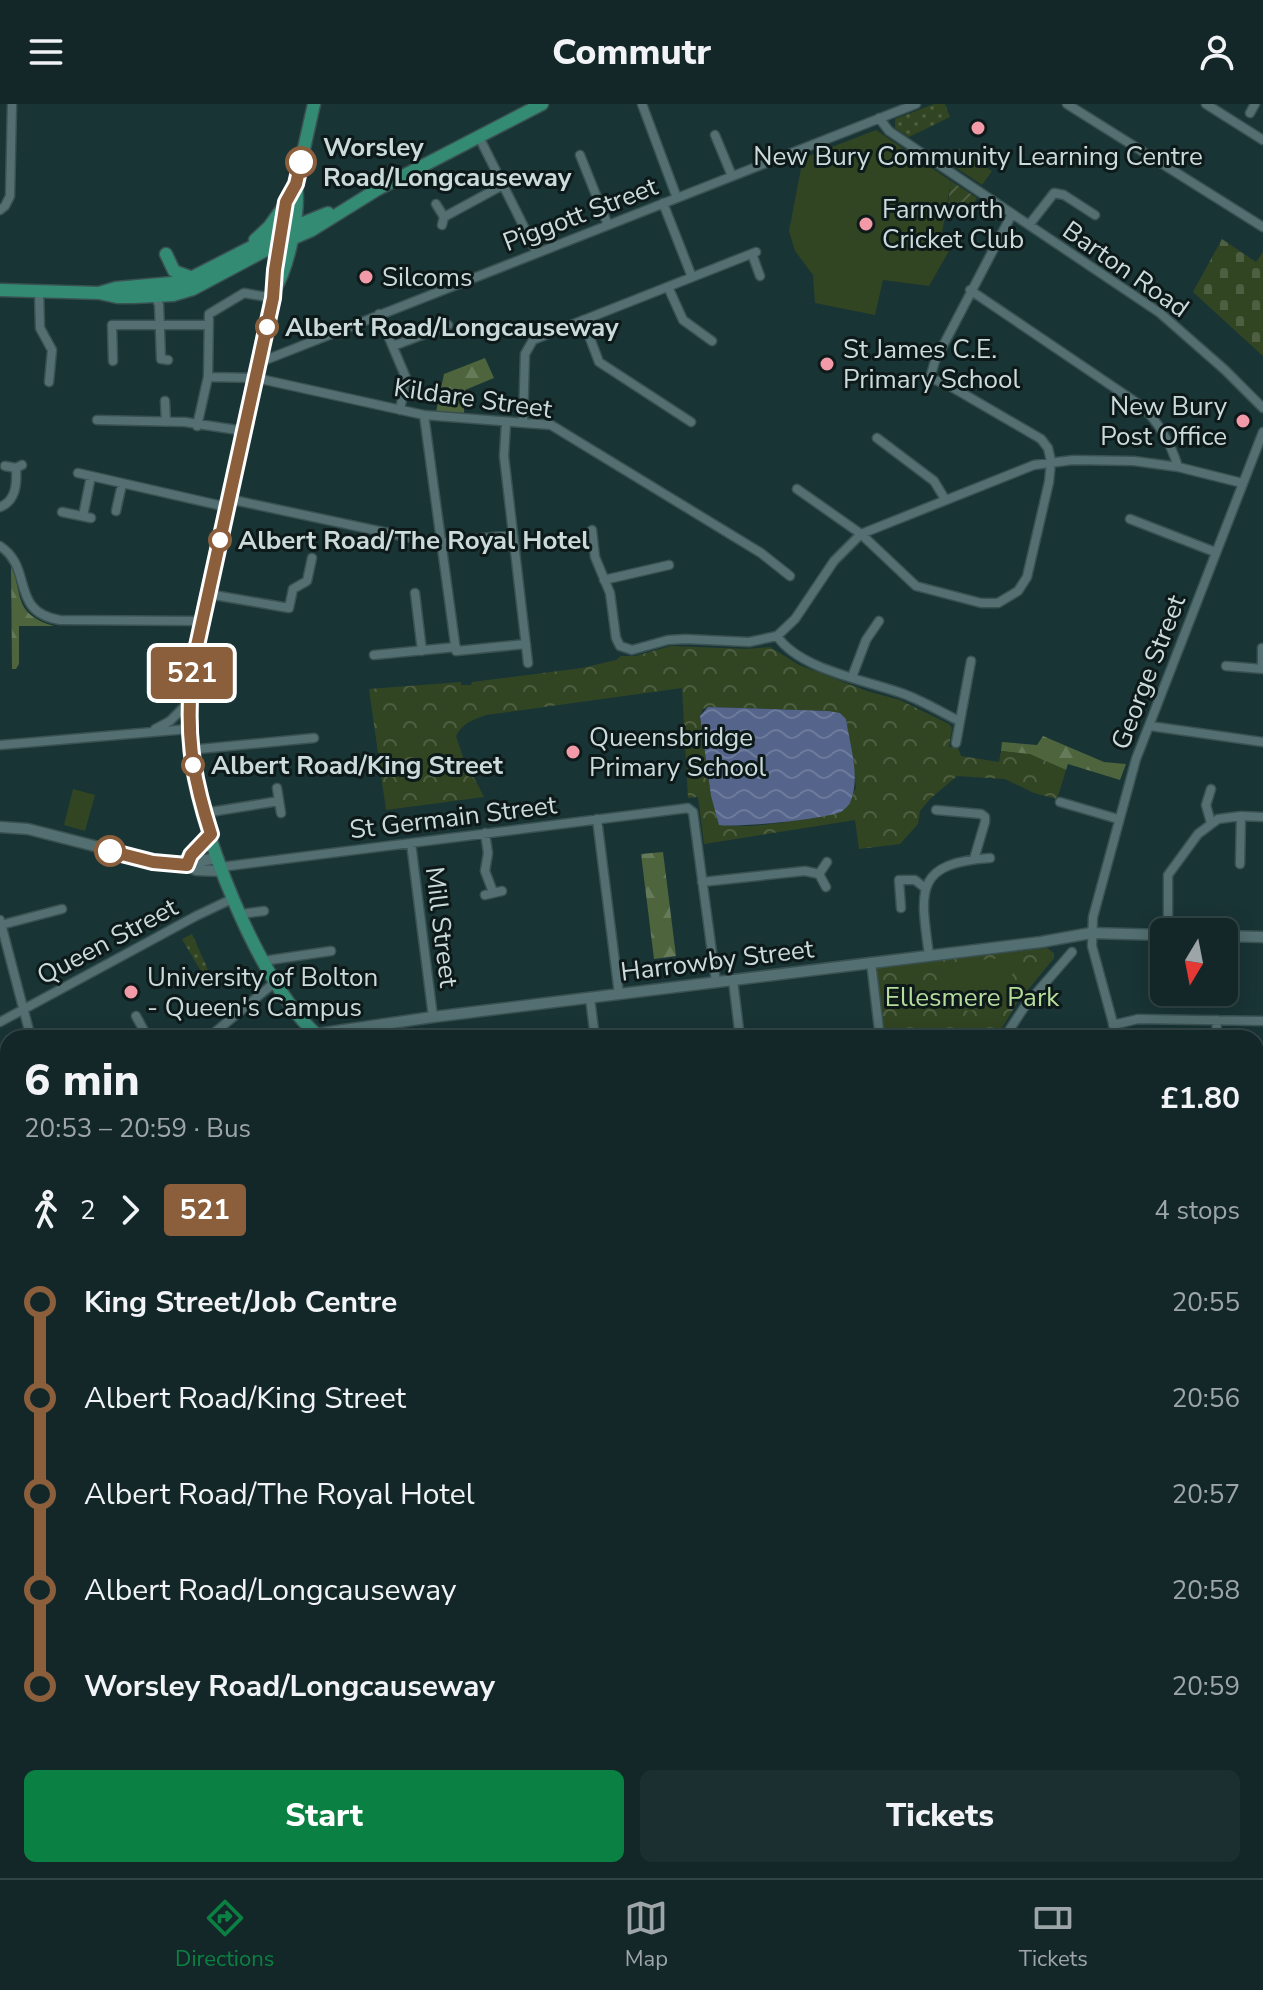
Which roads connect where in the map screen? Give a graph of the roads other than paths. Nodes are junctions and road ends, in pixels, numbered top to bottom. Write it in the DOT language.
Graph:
graph roads {
  1 [pos="12,104"];
  2 [pos="314,104"];
  3 [pos="542,104"];
  4 [pos="642,104"];
  5 [pos="916,104"];
  6 [pos="1067,104"];
  7 [pos="1206,104"];
  8 [pos="879,118"];
  9 [pos="715,135"];
  10 [pos="479,137"];
  11 [pos="1263,140"];
  12 [pos="580,155"];
  13 [pos="732,176"];
  14 [pos="296,184"];
  15 [pos="503,185"];
  16 [pos="677,198"];
  17 [pos="286,202"];
  18 [pos="663,203"];
  19 [pos="436,204"];
  20 [pos="0,210"];
  21 [pos="1012,214"];
  22 [pos="1095,215"];
  23 [pos="608,225"];
  24 [pos="1029,225"];
  25 [pos="1263,227"];
  26 [pos="282,244"];
  27 [pos="537,253"];
  28 [pos="166,254"];
  29 [pos="226,260"];
  30 [pos="760,276"];
  31 [pos="692,277"];
  32 [pos="192,278"];
  33 [pos="668,287"];
  34 [pos="0,290"];
  35 [pos="970,290"];
  36 [pos="39,291"];
  37 [pos="159,294"];
  38 [pos="274,294"];
  39 [pos="379,314"];
  40 [pos="583,320"];
  41 [pos="160,325"];
  42 [pos="208,325"];
  43 [pos="448,325"];
  44 [pos="712,341"];
  45 [pos="393,346"];
  46 [pos="168,360"];
  47 [pos="260,360"];
  48 [pos="113,361"];
  49 [pos="208,377"];
  50 [pos="256,378"];
  51 [pos="49,382"];
  52 [pos="165,401"];
  53 [pos="1263,408"];
  54 [pos="400,410"];
  55 [pos="692,412"];
  56 [pos="424,415"];
  57 [pos="97,420"];
  58 [pos="166,422"];
  59 [pos="506,422"];
  60 [pos="523,423"];
  61 [pos="197,426"];
  62 [pos="244,431"];
  63 [pos="1263,432"];
  64 [pos="877,438"];
  65 [pos="1051,461"];
  66 [pos="5,466"];
  67 [pos="1178,467"];
  68 [pos="78,473"];
  69 [pos="91,476"];
  70 [pos="1242,483"];
  71 [pos="122,484"];
  72 [pos="797,489"];
  73 [pos="945,499"];
  74 [pos="228,503"];
  75 [pos="0,507"];
  76 [pos="116,511"];
  77 [pos="62,512"];
  78 [pos="1130,519"];
  79 [pos="592,530"];
  80 [pos="861,534"];
  81 [pos="513,535"];
  82 [pos="604,541"];
  83 [pos="442,543"];
  84 [pos="594,543"];
  85 [pos="0,546"];
  86 [pos="1215,552"];
  87 [pos="312,558"];
  88 [pos="669,565"];
  89 [pos="790,576"];
  90 [pos="604,580"];
  91 [pos="415,593"];
  92 [pos="208,594"];
  93 [pos="201,621"];
  94 [pos="884,633"];
  95 [pos="777,636"];
  96 [pos="526,644"];
  97 [pos="1262,648"];
  98 [pos="456,649"];
  99 [pos="422,651"];
  100 [pos="374,655"];
  101 [pos="971,661"];
  102 [pos="528,663"];
  103 [pos="1226,666"];
  104 [pos="1262,669"];
  105 [pos="956,674"];
  106 [pos="852,677"];
  107 [pos="966,678"];
  108 [pos="189,701"];
  109 [pos="959,721"];
  110 [pos="1150,726"];
  111 [pos="188,729"];
  112 [pos="13,732"];
  113 [pos="151,732"];
  114 [pos="314,738"];
  115 [pos="1263,742"];
  116 [pos="956,743"];
  117 [pos="14,744"];
  118 [pos="0,745"];
  119 [pos="189,750"];
  120 [pos="277,788"];
  121 [pos="1207,794"];
  122 [pos="279,801"];
  123 [pos="204,813"];
  124 [pos="281,813"];
  125 [pos="1065,816"];
  126 [pos="1241,816"];
  127 [pos="1263,817"];
  128 [pos="597,819"];
  129 [pos="1118,819"];
  130 [pos="941,822"];
  131 [pos="1211,823"];
  132 [pos="0,827"];
  133 [pos="485,833"];
  134 [pos="211,834"];
  135 [pos="411,843"];
  136 [pos="1252,856"];
  137 [pos="990,858"];
  138 [pos="974,859"];
  139 [pos="827,862"];
  140 [pos="187,865"];
  141 [pos="221,865"];
  142 [pos="819,874"];
  143 [pos="702,882"];
  144 [pos="826,887"];
  145 [pos="925,888"];
  146 [pos="494,893"];
  147 [pos="234,898"];
  148 [pos="912,898"];
  149 [pos="61,909"];
  150 [pos="264,911"];
  151 [pos="241,914"];
  152 [pos="1167,918"];
  153 [pos="1,922"];
  154 [pos="1091,933"];
  155 [pos="1150,933"];
  156 [pos="1238,936"];
  157 [pos="1263,937"];
  158 [pos="331,951"];
  159 [pos="1067,953"];
  160 [pos="929,955"];
  161 [pos="263,961"];
  162 [pos="871,962"];
  163 [pos="733,980"];
  164 [pos="716,982"];
  165 [pos="274,983"];
  166 [pos="619,994"];
  167 [pos="590,998"];
  168 [pos="23,1008"];
  169 [pos="136,1016"];
  170 [pos="433,1017"];
  171 [pos="1217,1020"];
  172 [pos="1263,1021"];
  173 [pos="0,1022"];
  174 [pos="1113,1025"];
  175 [pos="347,1029"];
  176 [pos="29,1030"];
  177 [pos="144,1030"];
  178 [pos="218,1030"];
  179 [pos="313,1030"];
  180 [pos="343,1030"];
  181 [pos="594,1030"];
  182 [pos="739,1030"];
  183 [pos="879,1030"];
  184 [pos="1009,1030"];
  185 [pos="1115,1030"];
  186 [pos="1216,1030"];
  1 -- 20 [label="street"];
  2 -- 14 [label="main road"];
  3 -- 10 [label="main road"];
  4 -- 16 [label="street"];
  5 -- 8 [label="street, Piggott Street"];
  6 -- 25 [label="street"];
  7 -- 11 [label="street"];
  8 -- 13 [label="street, Piggott Street"];
  8 -- 21 [label="street, Barton Road"];
  9 -- 13 [label="street"];
  10 -- 15 [label="street"];
  10 -- 26 [label="main road"];
  12 -- 23 [label="street"];
  13 -- 16 [label="street, Piggott Street"];
  14 -- 17 [label="main road"];
  14 -- 26 [label="main road"];
  15 -- 19 [label="street"];
  15 -- 27 [label="street"];
  16 -- 18 [label="street, Piggott Street"];
  17 -- 26 [label="main road"];
  17 -- 29 [label="main road"];
  18 -- 23 [label="street, Piggott Street"];
  18 -- 31 [label="street"];
  21 -- 24 [label="street, Barton Road"];
  21 -- 35 [label="street"];
  22 -- 24 [label="street"];
  23 -- 27 [label="street, Piggott Street"];
  24 -- 53 [label="street, Barton Road"];
  26 -- 29 [label="main road"];
  26 -- 29 [label="main road"];
  26 -- 37 [label="main road"];
  26 -- 38 [label="main road"];
  27 -- 39 [label="street, Piggott Street"];
  28 -- 32 [label="main road"];
  29 -- 32 [label="main road"];
  30 -- 31 [label="street"];
  31 -- 33 [label="street"];
  32 -- 37 [label="main road"];
  33 -- 40 [label="street"];
  33 -- 44 [label="street"];
  34 -- 36 [label="main road"];
  35 -- 65 [label="street"];
  35 -- 67 [label="street"];
  36 -- 37 [label="main road"];
  36 -- 51 [label="street"];
  37 -- 41 [label="street"];
  38 -- 42 [label="street"];
  38 -- 47 [label="main road"];
  39 -- 45 [label="street"];
  39 -- 47 [label="street, Piggott Street"];
  40 -- 55 [label="street"];
  40 -- 60 [label="street"];
  41 -- 42 [label="street"];
  41 -- 46 [label="street"];
  41 -- 48 [label="street"];
  42 -- 49 [label="street"];
  43 -- 45 [label="street"];
  45 -- 54 [label="street"];
  47 -- 50 [label="main road"];
  49 -- 50 [label="street, Kildare Street"];
  49 -- 61 [label="street"];
  50 -- 54 [label="street, Kildare Street"];
  50 -- 62 [label="main road"];
  52 -- 58 [label="street"];
  54 -- 56 [label="street, Kildare Street"];
  56 -- 59 [label="street, Kildare Street"];
  56 -- 83 [label="street"];
  57 -- 58 [label="street"];
  58 -- 61 [label="street"];
  59 -- 60 [label="street, Kildare Street"];
  59 -- 81 [label="street"];
  60 -- 89 [label="street, Kildare Street"];
  61 -- 62 [label="street"];
  62 -- 74 [label="main road"];
  63 -- 70 [label="street, George Street"];
  64 -- 73 [label="street"];
  65 -- 67 [label="street"];
  65 -- 73 [label="street"];
  65 -- 80 [label="street"];
  66 -- 75 [label="street"];
  67 -- 70 [label="street"];
  68 -- 69 [label="street"];
  69 -- 71 [label="street"];
  69 -- 77 [label="street"];
  70 -- 86 [label="street, George Street"];
  71 -- 74 [label="street"];
  71 -- 76 [label="street"];
  72 -- 80 [label="street"];
  73 -- 80 [label="street"];
  74 -- 83 [label="street"];
  74 -- 92 [label="main road"];
  78 -- 86 [label="street"];
  79 -- 84 [label="street"];
  80 -- 95 [label="street"];
  81 -- 83 [label="street"];
  81 -- 96 [label="street"];
  82 -- 84 [label="street"];
  83 -- 98 [label="street"];
  84 -- 90 [label="street"];
  85 -- 93 [label="street"];
  86 -- 110 [label="street, George Street"];
  87 -- 92 [label="street"];
  88 -- 90 [label="street"];
  90 -- 95 [label="street"];
  91 -- 99 [label="street"];
  92 -- 93 [label="main road"];
  93 -- 108 [label="main road"];
  94 -- 106 [label="street"];
  95 -- 106 [label="street"];
  96 -- 98 [label="street"];
  96 -- 102 [label="street"];
  97 -- 104 [label="street"];
  98 -- 99 [label="street"];
  99 -- 100 [label="street"];
  101 -- 107 [label="street"];
  103 -- 104 [label="street"];
  105 -- 107 [label="street"];
  106 -- 109 [label="street"];
  107 -- 109 [label="street"];
  108 -- 111 [label="main road"];
  108 -- 113 [label="street"];
  109 -- 116 [label="street"];
  110 -- 115 [label="street"];
  110 -- 129 [label="street, George Street"];
  111 -- 113 [label="street"];
  111 -- 119 [label="main road"];
  112 -- 117 [label="street"];
  113 -- 117 [label="street"];
  114 -- 119 [label="street"];
  117 -- 118 [label="street"];
  119 -- 123 [label="main road"];
  120 -- 122 [label="street"];
  121 -- 131 [label="street"];
  122 -- 123 [label="street"];
  122 -- 124 [label="street"];
  123 -- 134 [label="main road"];
  125 -- 129 [label="street"];
  126 -- 127 [label="street"];
  126 -- 131 [label="street"];
  126 -- 136 [label="street"];
  128 -- 133 [label="street, St Germain Street"];
  128 -- 143 [label="street, St Germain Street"];
  128 -- 166 [label="street"];
  129 -- 154 [label="street, George Street"];
  130 -- 138 [label="street"];
  131 -- 152 [label="street"];
  132 -- 140 [label="street"];
  133 -- 135 [label="street, St Germain Street"];
  133 -- 146 [label="street"];
  134 -- 140 [label="street"];
  134 -- 141 [label="main road"];
  135 -- 141 [label="street, St Germain Street"];
  135 -- 170 [label="street, Mill Street"];
  137 -- 138 [label="street"];
  138 -- 145 [label="street"];
  139 -- 142 [label="street"];
  140 -- 141 [label="street"];
  141 -- 147 [label="main road"];
  142 -- 143 [label="street"];
  142 -- 144 [label="street"];
  143 -- 164 [label="street"];
  145 -- 148 [label="street"];
  145 -- 160 [label="street"];
  147 -- 151 [label="main road"];
  147 -- 168 [label="street, Queen Street"];
  149 -- 153 [label="street"];
  150 -- 151 [label="street"];
  151 -- 161 [label="main road"];
  153 -- 168 [label="street"];
  154 -- 155 [label="street, Harrowby Street"];
  154 -- 160 [label="street, Harrowby Street"];
  154 -- 174 [label="street"];
  156 -- 157 [label="street"];
  158 -- 161 [label="street"];
  159 -- 184 [label="street"];
  160 -- 162 [label="street, Harrowby Street"];
  161 -- 165 [label="main road"];
  162 -- 163 [label="street, Harrowby Street"];
  162 -- 183 [label="street"];
  163 -- 164 [label="street, Harrowby Street"];
  163 -- 182 [label="street"];
  164 -- 166 [label="street, Harrowby Street"];
  165 -- 178 [label="street"];
  165 -- 179 [label="main road"];
  166 -- 167 [label="street, Harrowby Street"];
  167 -- 170 [label="street, Harrowby Street"];
  167 -- 181 [label="street"];
  168 -- 173 [label="street, Queen Street"];
  168 -- 176 [label="street"];
  169 -- 177 [label="street"];
  170 -- 175 [label="street, Harrowby Street"];
  171 -- 172 [label="street"];
  171 -- 174 [label="street"];
  171 -- 186 [label="street"];
  174 -- 185 [label="street"];
  175 -- 180 [label="street, Harrowby Street"];
}
